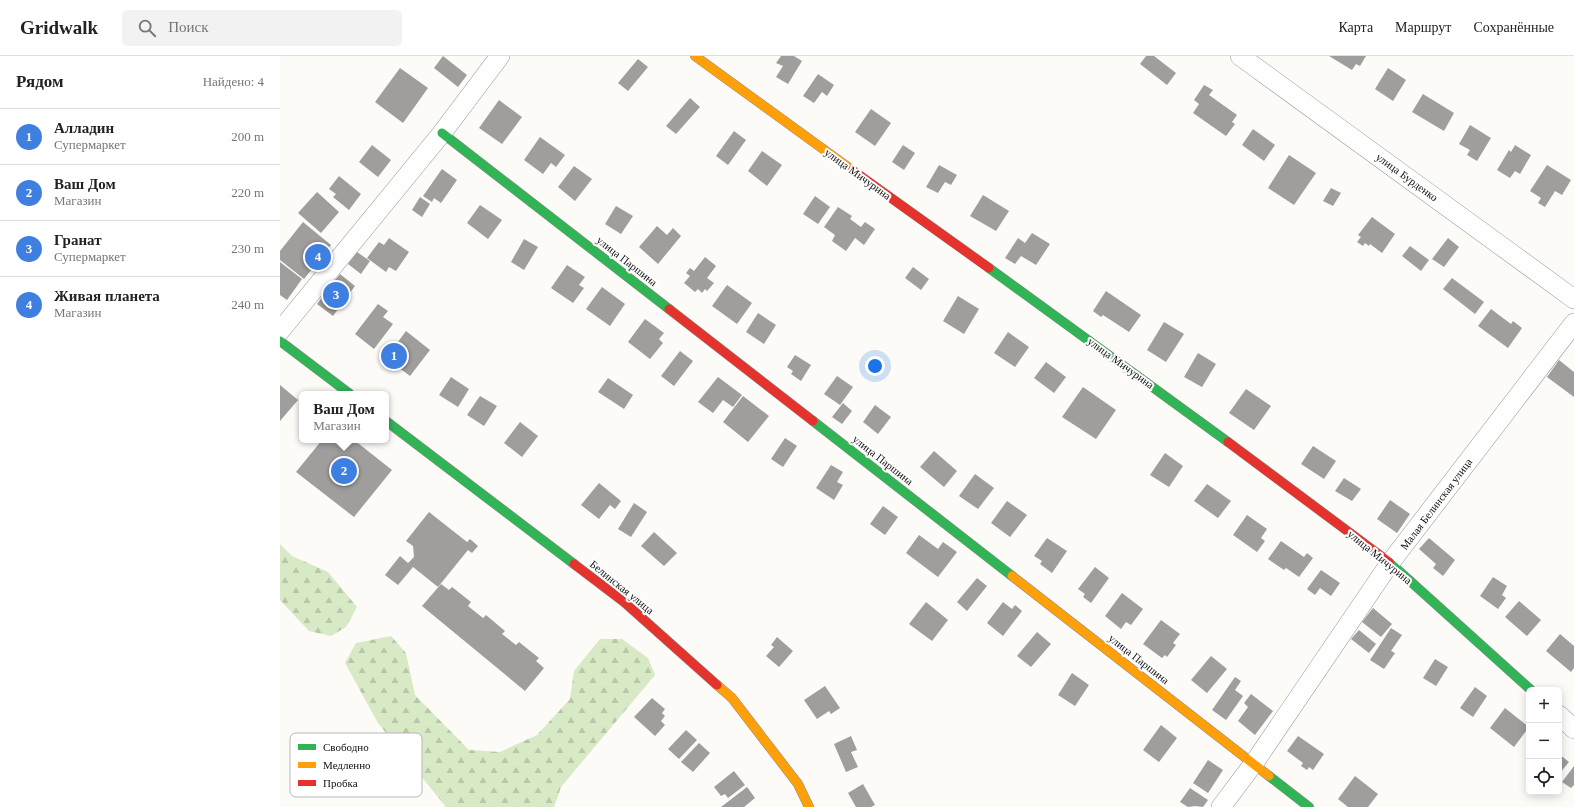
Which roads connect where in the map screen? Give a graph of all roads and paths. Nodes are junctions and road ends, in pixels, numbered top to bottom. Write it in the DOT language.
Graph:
graph roads {
  1 [pos="500,56"];
  2 [pos="695,56"];
  3 [pos="1240,56"];
  4 [pos="442,133"];
  5 [pos="1574,299"];
  6 [pos="1574,323"];
  7 [pos="280,331"];
  8 [pos="280,341"];
  9 [pos="346,391"];
  10 [pos="389,423"];
  11 [pos="1390,563"];
  12 [pos="1528,687"];
  13 [pos="1562,718"];
  14 [pos="1574,729"];
  15 [pos="1254,763"];
  16 [pos="808,807"];
  17 [pos="1221,807"];
  18 [pos="1309,807"];
  1 -- 4 [label="street"];
  2 -- 11 [label="street, улица Мичурина"];
  3 -- 5 [label="street, улица Бурденко"];
  4 -- 7 [label="street"];
  4 -- 15 [label="street, улица Паршина"];
  6 -- 11 [label="street, Малая Белинская улица"];
  8 -- 9 [label="street"];
  10 -- 16 [label="street, Белинская улица"];
  11 -- 12 [label="street, улица Мичурина"];
  11 -- 15 [label="street, Малая Белинская улица"];
  13 -- 14 [label="street"];
  15 -- 17 [label="street, Малая Белинская улица"];
  15 -- 18 [label="street, улица Паршина"];
}
